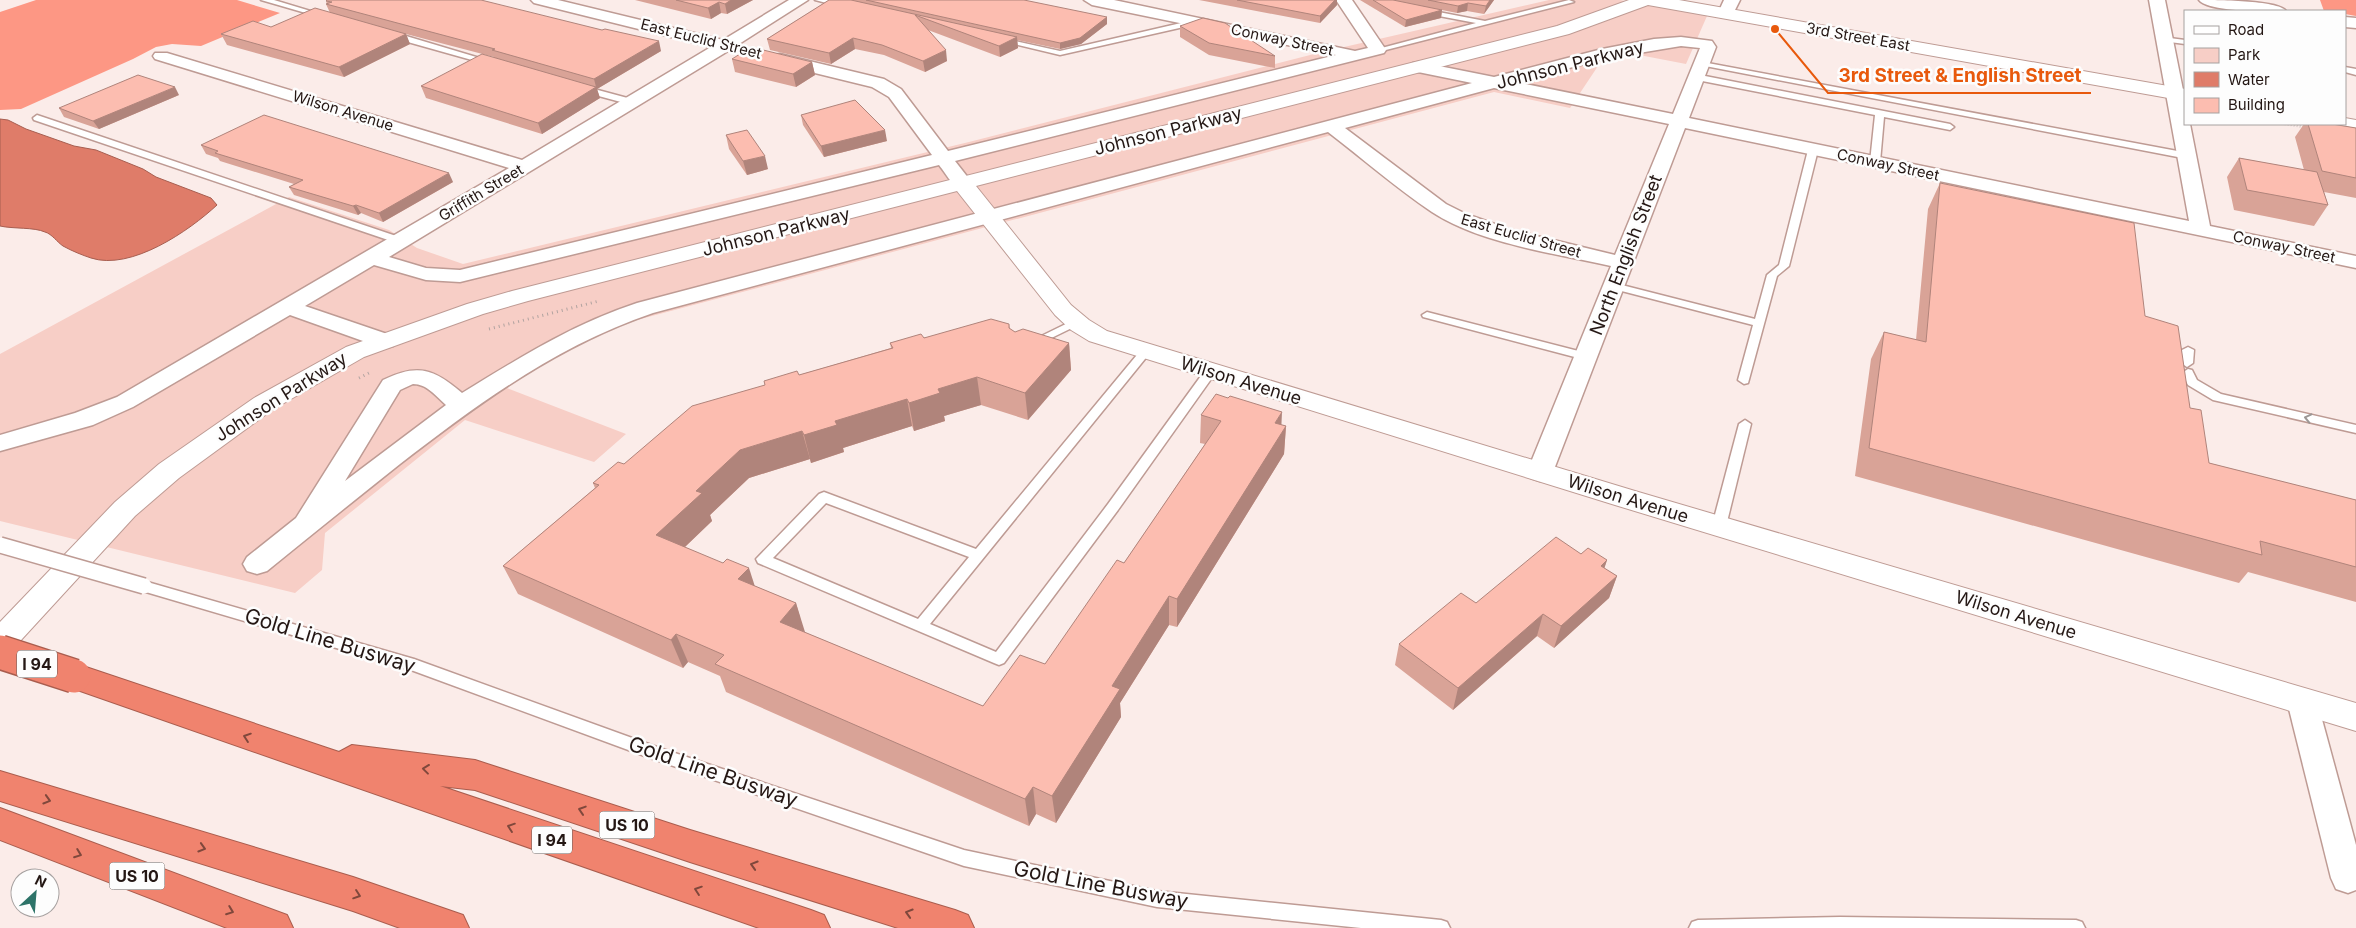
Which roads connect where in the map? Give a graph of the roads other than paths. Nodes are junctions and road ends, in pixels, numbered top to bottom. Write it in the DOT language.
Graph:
graph roads {
  1 [pos="265,0"];
  2 [pos="539,0"];
  3 [pos="800,0"];
  4 [pos="819,0"];
  5 [pos="1092,0"];
  6 [pos="1344,0"];
  7 [pos="1645,0"];
  8 [pos="1650,0"];
  9 [pos="2157,0"];
  10 [pos="2207,0"];
  11 [pos="1570,2"];
  12 [pos="848,6"];
  13 [pos="1729,7"];
  14 [pos="1417,9"];
  15 [pos="2272,10"];
  16 [pos="336,20"];
  17 [pos="1194,22"];
  18 [pos="1487,23"];
  19 [pos="384,33"];
  20 [pos="992,38"];
  21 [pos="2165,39"];
  22 [pos="1700,42"];
  23 [pos="2184,42"];
  24 [pos="724,45"];
  25 [pos="1378,50"];
  26 [pos="1356,55"];
  27 [pos="161,56"];
  28 [pos="498,65"];
  29 [pos="1419,67"];
  30 [pos="1698,70"];
  31 [pos="1495,84"];
  32 [pos="574,86"];
  33 [pos="2180,94"];
  34 [pos="632,102"];
  35 [pos="1880,113"];
  36 [pos="37,118"];
  37 [pos="1678,122"];
  38 [pos="1330,125"];
  39 [pos="1950,127"];
  40 [pos="1813,150"];
  41 [pos="2188,156"];
  42 [pos="943,158"];
  43 [pos="1875,162"];
  44 [pos="526,167"];
  45 [pos="964,184"];
  46 [pos="988,216"];
  47 [pos="2201,230"];
  48 [pos="401,241"];
  49 [pos="372,258"];
  50 [pos="2356,262"];
  51 [pos="1623,263"];
  52 [pos="1614,286"];
  53 [pos="287,307"];
  54 [pos="1427,315"];
  55 [pos="1076,322"];
  56 [pos="1759,322"];
  57 [pos="385,341"];
  58 [pos="1023,350"];
  59 [pos="2188,350"];
  60 [pos="1145,352"];
  61 [pos="1586,356"];
  62 [pos="1210,372"];
  63 [pos="1744,380"];
  64 [pos="461,405"];
  65 [pos="1745,424"];
  66 [pos="2356,429"];
  67 [pos="0,443"];
  68 [pos="1540,472"];
  69 [pos="305,525"];
  70 [pos="1719,526"];
  71 [pos="0,545"];
  72 [pos="978,555"];
  73 [pos="257,564"];
  74 [pos="921,625"];
  75 [pos="0,642"];
  76 [pos="0,652"];
  77 [pos="2302,701"];
  78 [pos="2356,717"];
  79 [pos="293,753"];
  80 [pos="0,786"];
  81 [pos="0,824"];
  82 [pos="2348,878"];
  83 [pos="274,928"];
  84 [pos="450,928"];
  85 [pos="811,928"];
  86 [pos="955,928"];
  87 [pos="1441,928"];
  88 [pos="1698,928"];
  89 [pos="2076,928"];
  1 -- 16 [label="lane"];
  2 -- 24 [label="street, East Euclid Street"];
  3 -- 24 [label="street, Griffith Street"];
  4 -- 12 [label="lane"];
  5 -- 17 [label="street, Conway Street"];
  6 -- 25 [label="street"];
  7 -- 29 [label="street, Johnson Parkway"];
  8 -- 13 [label="street, 3rd Street East"];
  9 -- 21 [label="street"];
  10 -- 15 [label="street"];
  11 -- 18 [label="lane, Johnson Parkway"];
  13 -- 33 [label="street, 3rd Street East"];
  14 -- 18 [label="lane"];
  17 -- 20 [label="lane"];
  17 -- 26 [label="street, Conway Street"];
  18 -- 25 [label="lane, Johnson Parkway"];
  19 -- 28 [label="lane"];
  21 -- 23 [label="lane"];
  21 -- 33 [label="street"];
  22 -- 30 [label="street, North English Street"];
  22 -- 31 [label="street, Johnson Parkway"];
  24 -- 34 [label="street, Griffith Street"];
  24 -- 42 [label="street, East Euclid Street"];
  25 -- 26 [label="street, Johnson Parkway"];
  26 -- 42 [label="street, Johnson Parkway"];
  27 -- 44 [label="street, Wilson Avenue"];
  29 -- 31 [label="street, Conway Street"];
  29 -- 45 [label="street, Johnson Parkway"];
  30 -- 35 [label="lane"];
  30 -- 37 [label="street, North English Street"];
  30 -- 41 [label="lane"];
  31 -- 37 [label="street, Conway Street"];
  31 -- 38 [label="street, Johnson Parkway"];
  32 -- 34 [label="lane"];
  33 -- 41 [label="street"];
  34 -- 44 [label="street, Griffith Street"];
  35 -- 39 [label="lane"];
  35 -- 43 [label="lane"];
  36 -- 48 [label="lane"];
  37 -- 40 [label="street, Conway Street"];
  37 -- 51 [label="street, North English Street"];
  38 -- 46 [label="street, Johnson Parkway"];
  38 -- 51 [label="street, East Euclid Street"];
  40 -- 43 [label="street, Conway Street"];
  40 -- 56 [label="lane"];
  41 -- 47 [label="street"];
  42 -- 45 [label="street, East Euclid Street"];
  42 -- 49 [label="street, Johnson Parkway"];
  43 -- 47 [label="street, Conway Street"];
  44 -- 48 [label="street, Griffith Street"];
  45 -- 46 [label="street, Wilson Avenue"];
  45 -- 57 [label="street, Johnson Parkway"];
  46 -- 55 [label="street, Wilson Avenue"];
  46 -- 64 [label="street, Johnson Parkway"];
  47 -- 50 [label="street, Conway Street"];
  48 -- 49 [label="street, Griffith Street"];
  49 -- 53 [label="street, Griffith Street"];
  51 -- 52 [label="street, North English Street"];
  52 -- 56 [label="lane"];
  52 -- 61 [label="street, North English Street"];
  53 -- 57 [label="street"];
  53 -- 67 [label="street, Griffith Street"];
  54 -- 61 [label="lane"];
  55 -- 58 [label="lane"];
  55 -- 60 [label="street, Wilson Avenue"];
  56 -- 63 [label="lane"];
  57 -- 75 [label="street, Johnson Parkway"];
  66 -- 59 [label="lane, one-way"];
  60 -- 62 [label="street, Wilson Avenue"];
  60 -- 72 [label="lane"];
  61 -- 68 [label="street, North English Street"];
  62 -- 68 [label="street, Wilson Avenue"];
  62 -- 74 [label="lane"];
  64 -- 69 [label="street, Johnson Parkway"];
  64 -- 69 [label="street"];
  65 -- 70 [label="lane"];
  68 -- 70 [label="street, Wilson Avenue"];
  69 -- 73 [label="street, Johnson Parkway"];
  70 -- 77 [label="street, Wilson Avenue"];
  71 -- 87 [label="lane, Gold Line Busway, bridge"];
  72 -- 74 [label="lane"];
  72 -- 74 [label="lane"];
  79 -- 76 [label="highway, I 94, one-way, bridge"];
  77 -- 78 [label="street, Wilson Avenue"];
  77 -- 82 [label="street"];
  85 -- 79 [label="highway, I 94, one-way"];
  86 -- 79 [label="highway, US 10, one-way"];
  80 -- 84 [label="highway, one-way"];
  81 -- 83 [label="highway, US 10, one-way"];
  88 -- 89 [label="lane"];
}
